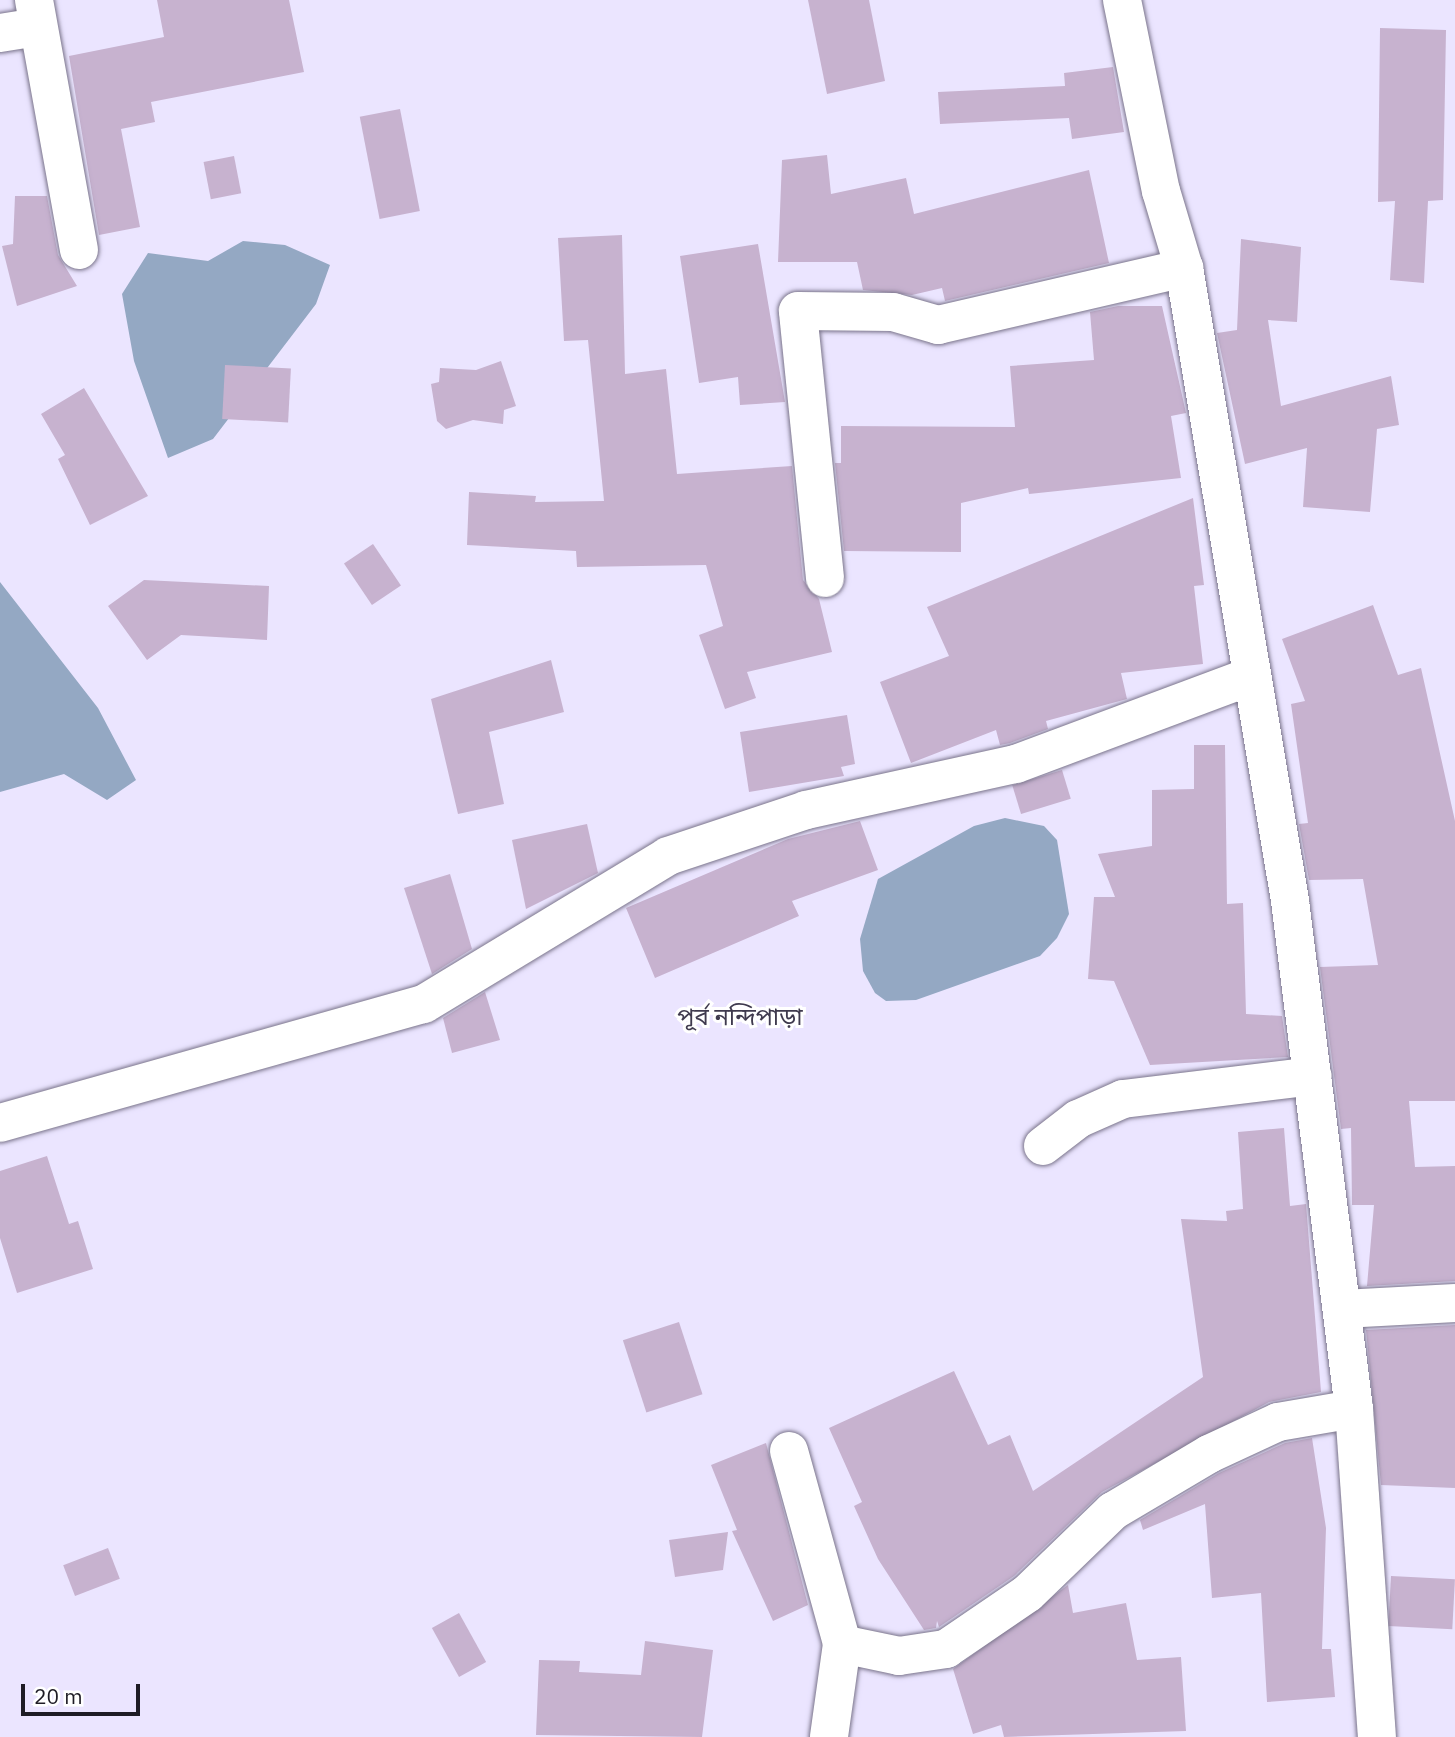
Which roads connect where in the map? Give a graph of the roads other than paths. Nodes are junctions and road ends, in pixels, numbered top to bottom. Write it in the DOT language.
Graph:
graph roads {
  1 [pos="1122,0"];
  2 [pos="36,14"];
  3 [pos="0,33"];
  4 [pos="79,250"];
  5 [pos="1184,268"];
  6 [pos="825,578"];
  7 [pos="1251,676"];
  8 [pos="1313,1076"];
  9 [pos="0,1123"];
  10 [pos="1043,1146"];
  11 [pos="1455,1303"];
  12 [pos="1343,1309"];
  13 [pos="1354,1409"];
  14 [pos="789,1451"];
  15 [pos="842,1644"];
  16 [pos="830,1737"];
  17 [pos="1377,1737"];
  1 -- 5 [label="street"];
  2 -- 3 [label="street"];
  2 -- 4 [label="street"];
  5 -- 6 [label="street"];
  5 -- 7 [label="street"];
  7 -- 8 [label="street"];
  7 -- 9 [label="street"];
  8 -- 10 [label="street"];
  8 -- 12 [label="street"];
  11 -- 12 [label="street"];
  12 -- 13 [label="street"];
  13 -- 15 [label="street"];
  13 -- 17 [label="street"];
  14 -- 15 [label="street"];
  15 -- 16 [label="street"];
}
